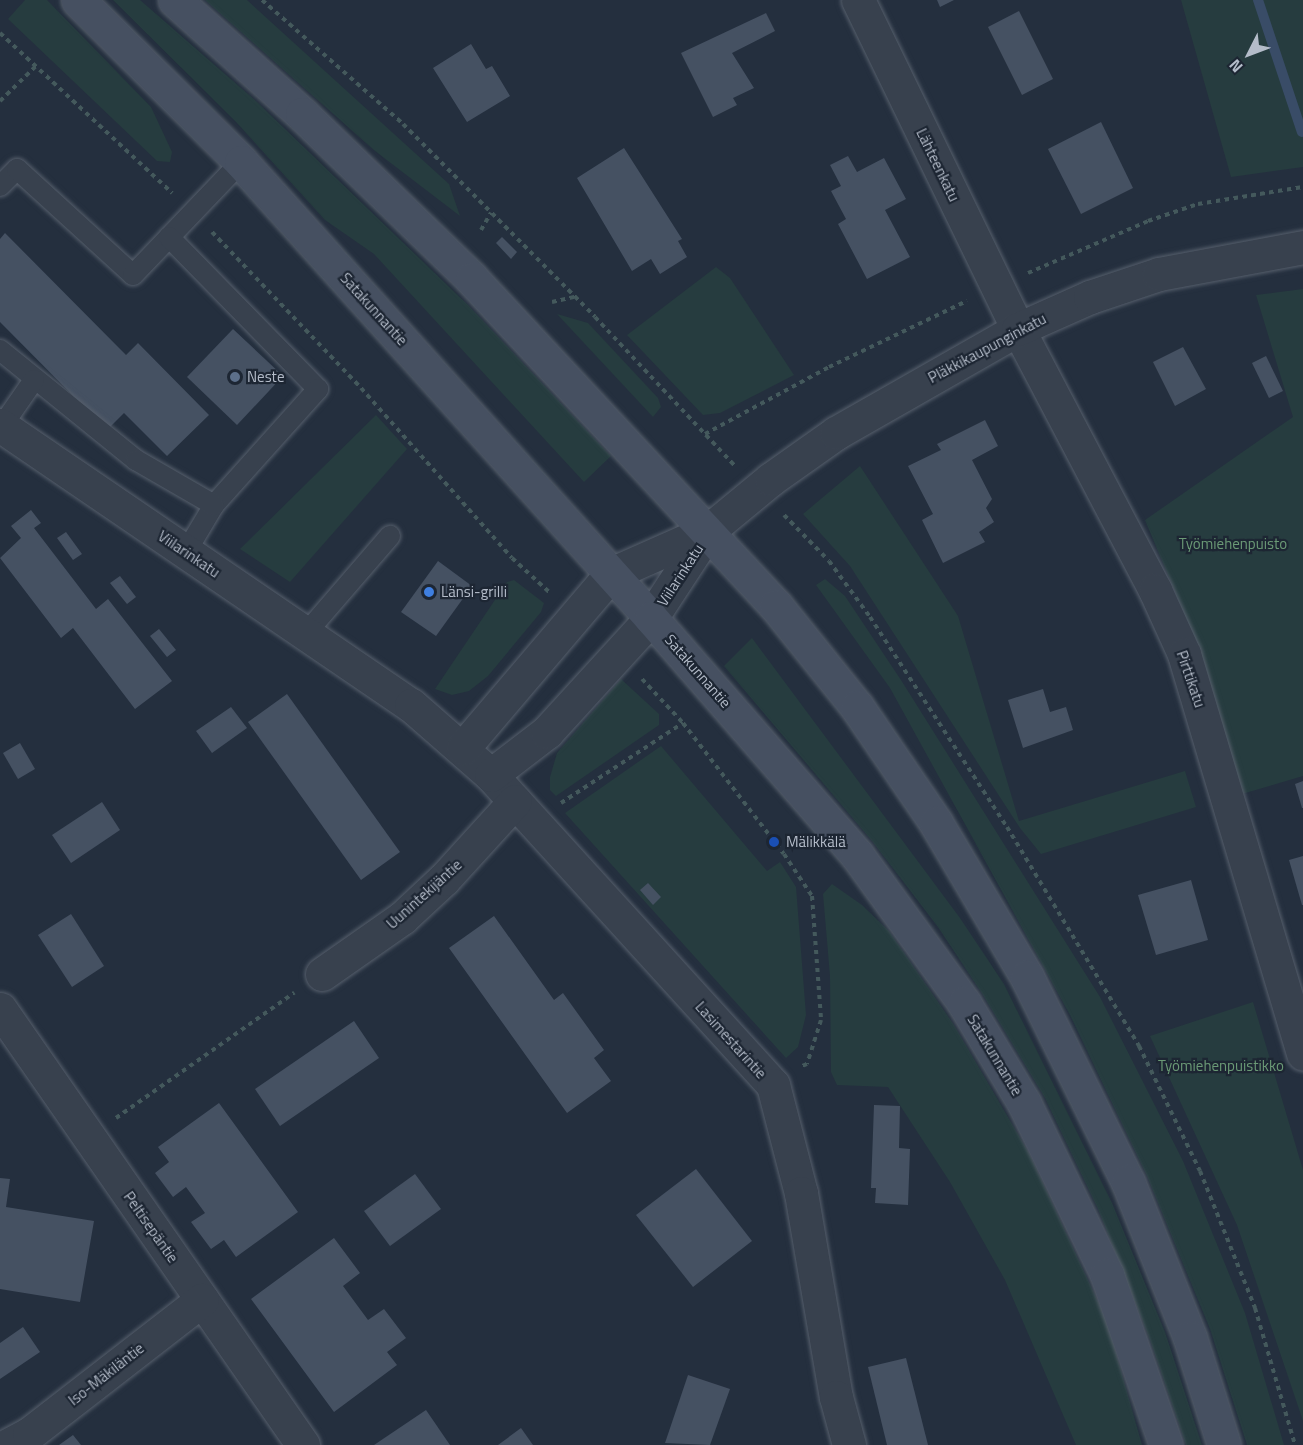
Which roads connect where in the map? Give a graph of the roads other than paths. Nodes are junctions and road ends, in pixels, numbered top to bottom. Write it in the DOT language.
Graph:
graph roads {
  1 [pos="78,0"];
  2 [pos="175,0"];
  3 [pos="858,0"];
  4 [pos="241,162"];
  5 [pos="0,186"];
  6 [pos="169,237"];
  7 [pos="1303,247"];
  8 [pos="1018,329"];
  9 [pos="0,350"];
  10 [pos="34,380"];
  11 [pos="1,425"];
  12 [pos="214,505"];
  13 [pos="708,531"];
  14 [pos="390,536"];
  15 [pos="186,552"];
  16 [pos="611,574"];
  17 [pos="651,618"];
  18 [pos="306,632"];
  19 [pos="463,748"];
  20 [pos="491,775"];
  21 [pos="524,811"];
  22 [pos="322,974"];
  23 [pos="5,1024"];
  24 [pos="1303,1054"];
  25 [pos="202,1300"];
  26 [pos="8,1445"];
  27 [pos="303,1445"];
  28 [pos="849,1445"];
  29 [pos="1166,1445"];
  30 [pos="1224,1445"];
  1 -- 4 [label="main road, Satakunnantie"];
  2 -- 13 [label="main road"];
  3 -- 8 [label="street, Lähteenkatu"];
  4 -- 6 [label="lane"];
  4 -- 16 [label="main road, Satakunnantie"];
  5 -- 6 [label="lane"];
  6 -- 12 [label="lane"];
  7 -- 8 [label="street, Pläkkikaupunginkatu"];
  8 -- 13 [label="street, Pläkkikaupunginkatu"];
  8 -- 24 [label="street, Pirttikatu"];
  9 -- 10 [label="lane"];
  10 -- 11 [label="lane"];
  10 -- 12 [label="lane"];
  11 -- 15 [label="street, Viilarinkatu"];
  12 -- 15 [label="lane"];
  13 -- 16 [label="street, Viilarinkatu"];
  13 -- 17 [label="street, Viilarinkatu"];
  13 -- 30 [label="main road"];
  14 -- 18 [label="lane"];
  15 -- 18 [label="street, Viilarinkatu"];
  16 -- 17 [label="main road, Satakunnantie"];
  16 -- 19 [label="street, Viilarinkatu"];
  17 -- 20 [label="street, Viilarinkatu"];
  17 -- 29 [label="main road, Satakunnantie"];
  18 -- 19 [label="street, Viilarinkatu"];
  19 -- 20 [label="street, Viilarinkatu"];
  20 -- 21 [label="street, Lasimestarintie"];
  21 -- 22 [label="street, Uunintekijäntie"];
  21 -- 28 [label="street, Lasimestarintie"];
  23 -- 25 [label="street, Peltisepäntie"];
  25 -- 26 [label="street, Iso-Mäkiläntie"];
  25 -- 27 [label="street, Peltisepäntie"];
}
